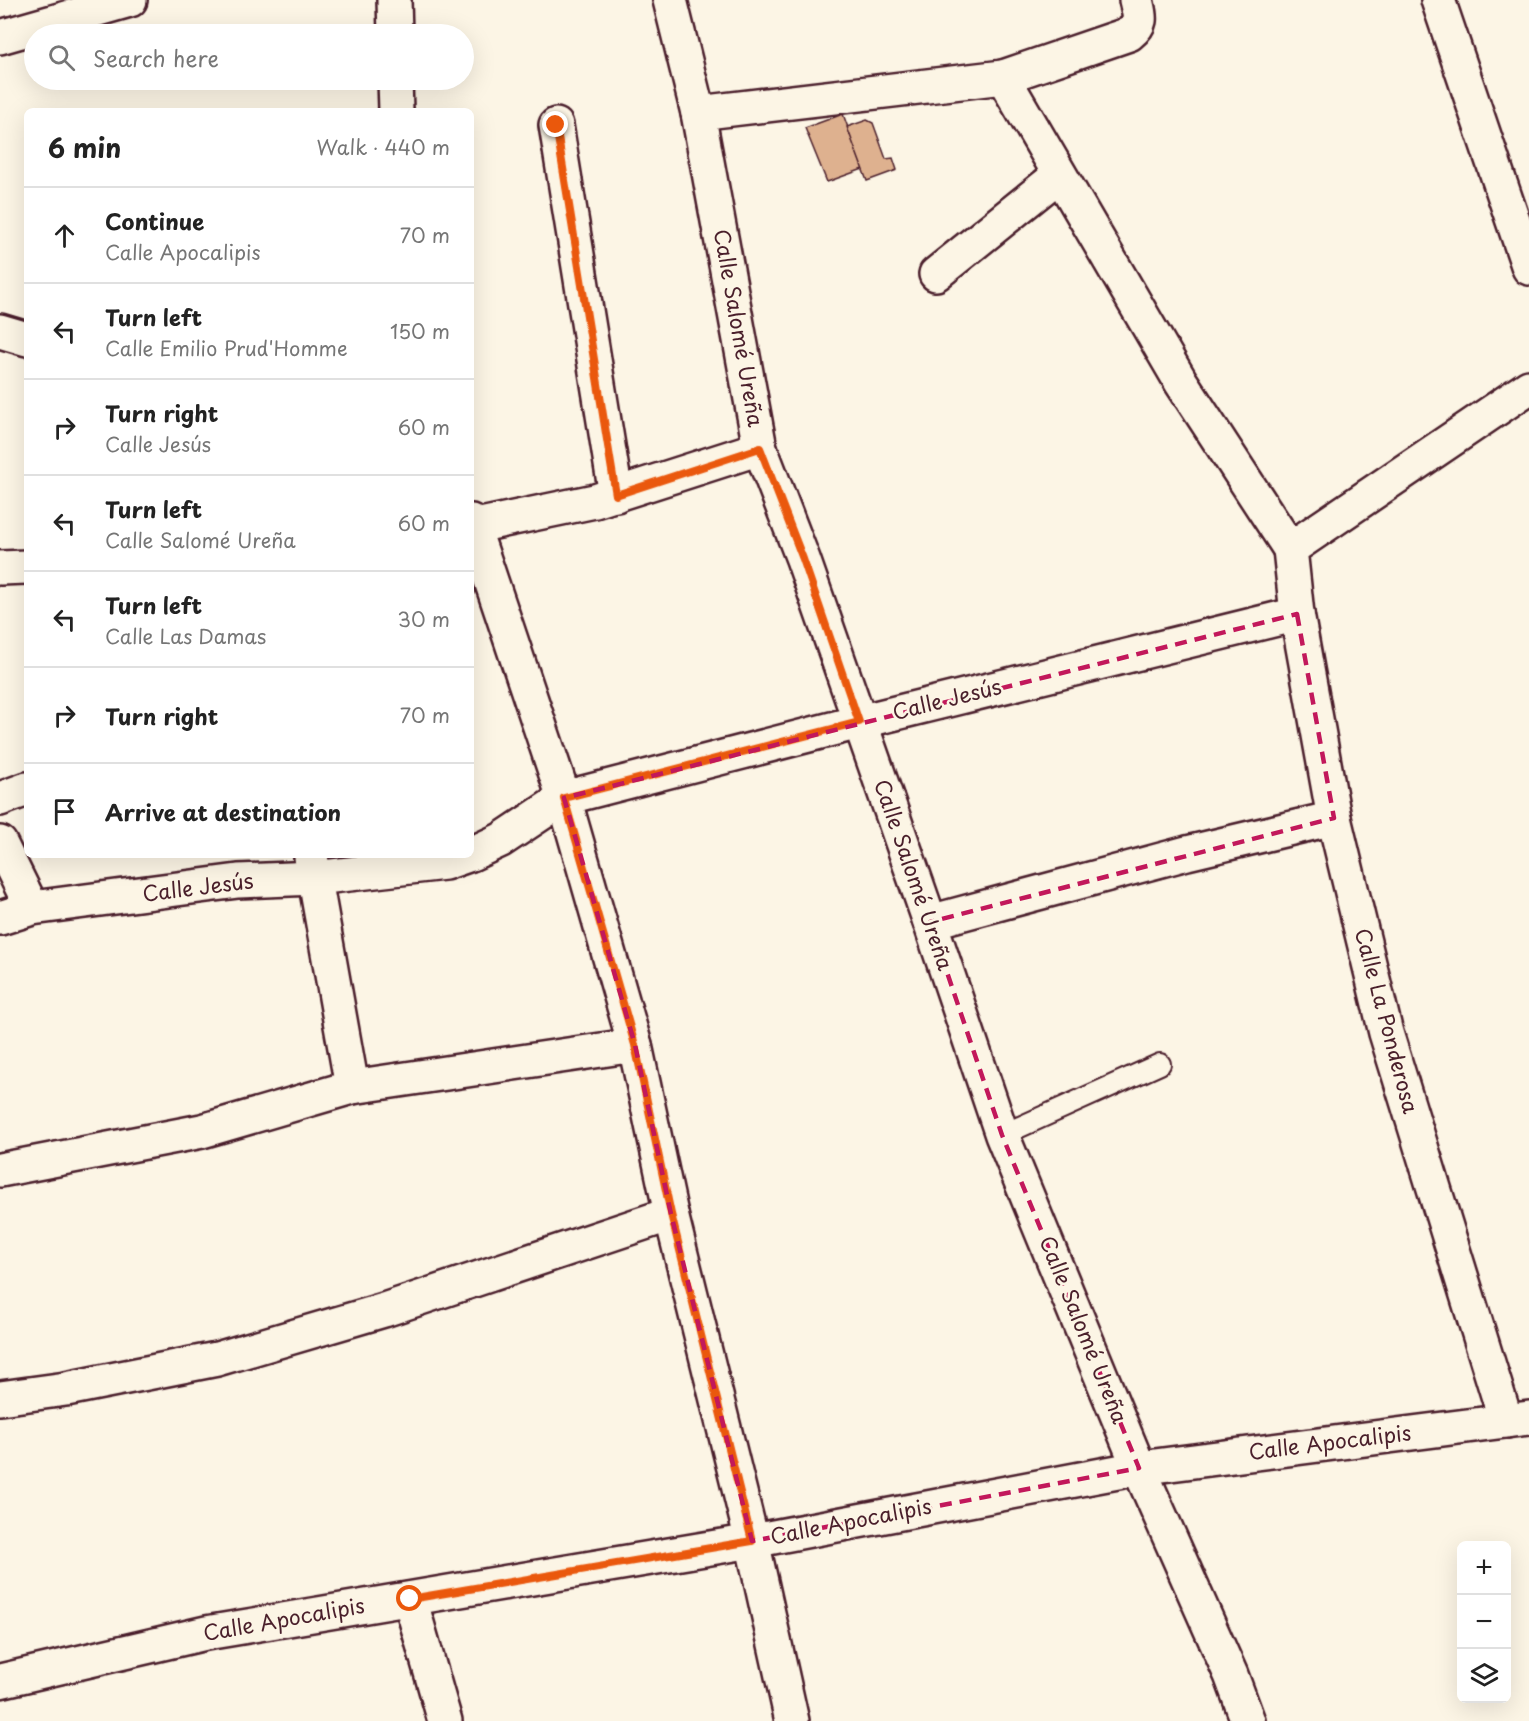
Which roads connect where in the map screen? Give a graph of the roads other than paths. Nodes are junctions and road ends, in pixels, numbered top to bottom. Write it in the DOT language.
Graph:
graph roads {
  1 [pos="130,0"];
  2 [pos="394,0"];
  3 [pos="670,0"];
  4 [pos="1136,0"];
  5 [pos="1438,0"];
  6 [pos="46,24"];
  7 [pos="394,24"];
  8 [pos="24,30"];
  9 [pos="0,37"];
  10 [pos="1003,77"];
  11 [pos="395,90"];
  12 [pos="396,108"];
  13 [pos="698,113"];
  14 [pos="556,125"];
  15 [pos="1059,175"];
  16 [pos="1523,235"];
  17 [pos="1529,268"];
  18 [pos="936,274"];
  19 [pos="0,331"];
  20 [pos="24,338"];
  21 [pos="1529,387"];
  22 [pos="760,448"];
  23 [pos="616,495"];
  24 [pos="474,525"];
  25 [pos="474,531"];
  26 [pos="1290,549"];
  27 [pos="24,567"];
  28 [pos="0,568"];
  29 [pos="1297,614"];
  30 [pos="859,722"];
  31 [pos="24,790"];
  32 [pos="564,798"];
  33 [pos="0,799"];
  34 [pos="1334,818"];
  35 [pos="0,843"];
  36 [pos="474,853"];
  37 [pos="460,858"];
  38 [pos="313,866"];
  39 [pos="32,909"];
  40 [pos="0,918"];
  41 [pos="930,922"];
  42 [pos="635,1045"];
  43 [pos="1160,1064"];
  44 [pos="352,1087"];
  45 [pos="1002,1135"];
  46 [pos="0,1170"];
  47 [pos="671,1214"];
  48 [pos="0,1398"];
  49 [pos="1518,1419"];
  50 [pos="1140,1468"];
  51 [pos="752,1541"];
  52 [pos="410,1599"];
  53 [pos="0,1681"];
  54 [pos="445,1721"];
  55 [pos="792,1721"];
  56 [pos="1248,1721"];
  1 -- 6 [label="street"];
  2 -- 7 [label="street"];
  3 -- 13 [label="street, Calle Salomé Ureña"];
  4 -- 10 [label="street"];
  5 -- 16 [label="street"];
  8 -- 9 [label="street"];
  10 -- 13 [label="street"];
  10 -- 15 [label="street"];
  11 -- 12 [label="street"];
  13 -- 22 [label="street, Calle Salomé Ureña"];
  14 -- 23 [label="street"];
  15 -- 18 [label="street"];
  15 -- 26 [label="street"];
  16 -- 17 [label="street"];
  19 -- 20 [label="street"];
  21 -- 26 [label="street"];
  22 -- 23 [label="street"];
  22 -- 30 [label="street, Calle Salomé Ureña"];
  23 -- 24 [label="street"];
  25 -- 32 [label="street"];
  26 -- 29 [label="street, Calle La Ponderosa"];
  27 -- 28 [label="street"];
  29 -- 30 [label="street, Calle Jesús"];
  29 -- 34 [label="street, Calle La Ponderosa"];
  30 -- 32 [label="street, Calle Jesús"];
  30 -- 41 [label="street, Calle Salomé Ureña"];
  31 -- 33 [label="street"];
  32 -- 36 [label="street, Calle Jesús"];
  32 -- 42 [label="street"];
  34 -- 41 [label="street"];
  34 -- 49 [label="street, Calle La Ponderosa"];
  35 -- 39 [label="street"];
  37 -- 38 [label="street, Calle Jesús"];
  38 -- 39 [label="street, Calle Jesús"];
  38 -- 44 [label="street"];
  39 -- 40 [label="street, Calle Jesús"];
  41 -- 45 [label="street, Calle Salomé Ureña"];
  42 -- 44 [label="street"];
  42 -- 47 [label="street"];
  43 -- 45 [label="lane"];
  44 -- 46 [label="street"];
  45 -- 50 [label="street, Calle Salomé Ureña"];
  47 -- 48 [label="street"];
  47 -- 51 [label="street"];
  49 -- 50 [label="street, Calle Apocalipis"];
  50 -- 51 [label="street, Calle Apocalipis"];
  50 -- 56 [label="street, Calle Salomé Ureña"];
  51 -- 52 [label="street, Calle Apocalipis"];
  51 -- 55 [label="street"];
  52 -- 53 [label="street, Calle Apocalipis"];
  52 -- 54 [label="street"];
}
